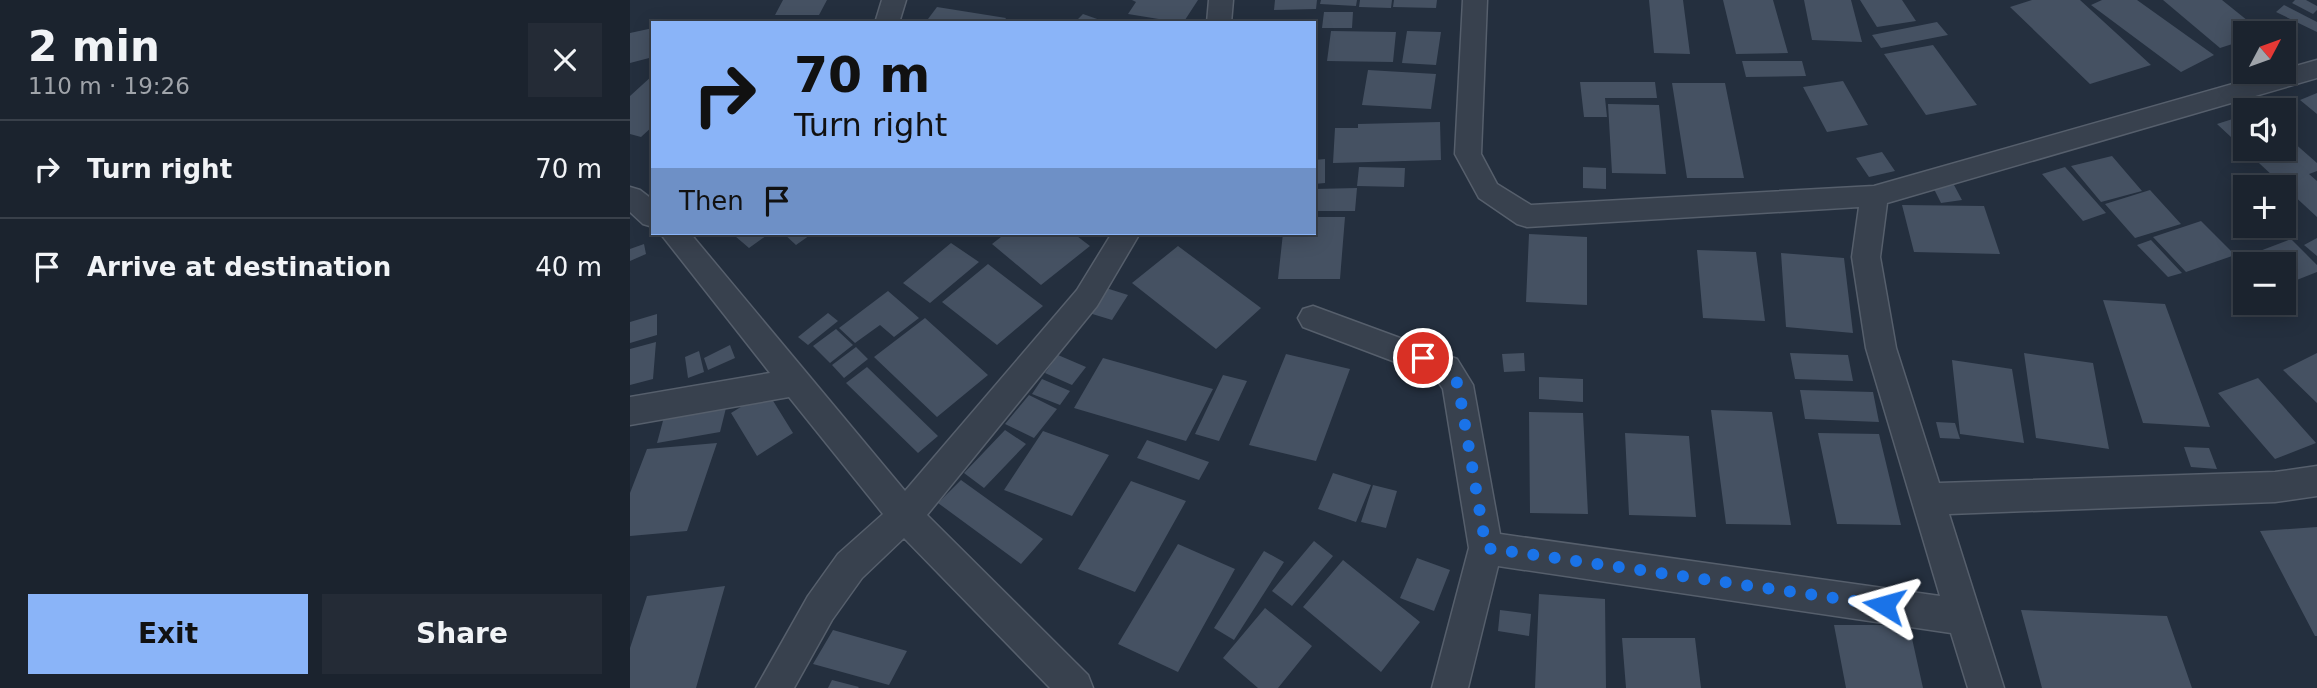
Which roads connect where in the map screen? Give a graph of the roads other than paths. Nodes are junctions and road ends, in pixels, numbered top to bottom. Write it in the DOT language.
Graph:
graph roads {
  1 [pos="894,0"];
  2 [pos="1221,0"];
  3 [pos="1475,0"];
  4 [pos="888,21"];
  5 [pos="1220,21"];
  6 [pos="2317,69"];
  7 [pos="1874,196"];
  8 [pos="630,197"];
  9 [pos="651,214"];
  10 [pos="680,235"];
  11 [pos="1125,235"];
  12 [pos="1313,318"];
  13 [pos="797,382"];
  14 [pos="630,411"];
  15 [pos="2317,481"];
  16 [pos="1929,499"];
  17 [pos="905,516"];
  18 [pos="1486,548"];
  19 [pos="1964,617"];
  20 [pos="774,688"];
  21 [pos="1075,688"];
  22 [pos="1450,688"];
  23 [pos="1986,688"];
  1 -- 4 [label="street"];
  2 -- 5 [label="street"];
  3 -- 7 [label="street"];
  6 -- 7 [label="street"];
  7 -- 16 [label="street"];
  8 -- 9 [label="street"];
  10 -- 13 [label="street"];
  11 -- 17 [label="street"];
  12 -- 18 [label="street"];
  13 -- 14 [label="street"];
  13 -- 17 [label="street"];
  15 -- 16 [label="street"];
  16 -- 19 [label="street"];
  17 -- 20 [label="street"];
  17 -- 21 [label="street"];
  18 -- 19 [label="street"];
  18 -- 22 [label="street"];
  19 -- 23 [label="street"];
}
